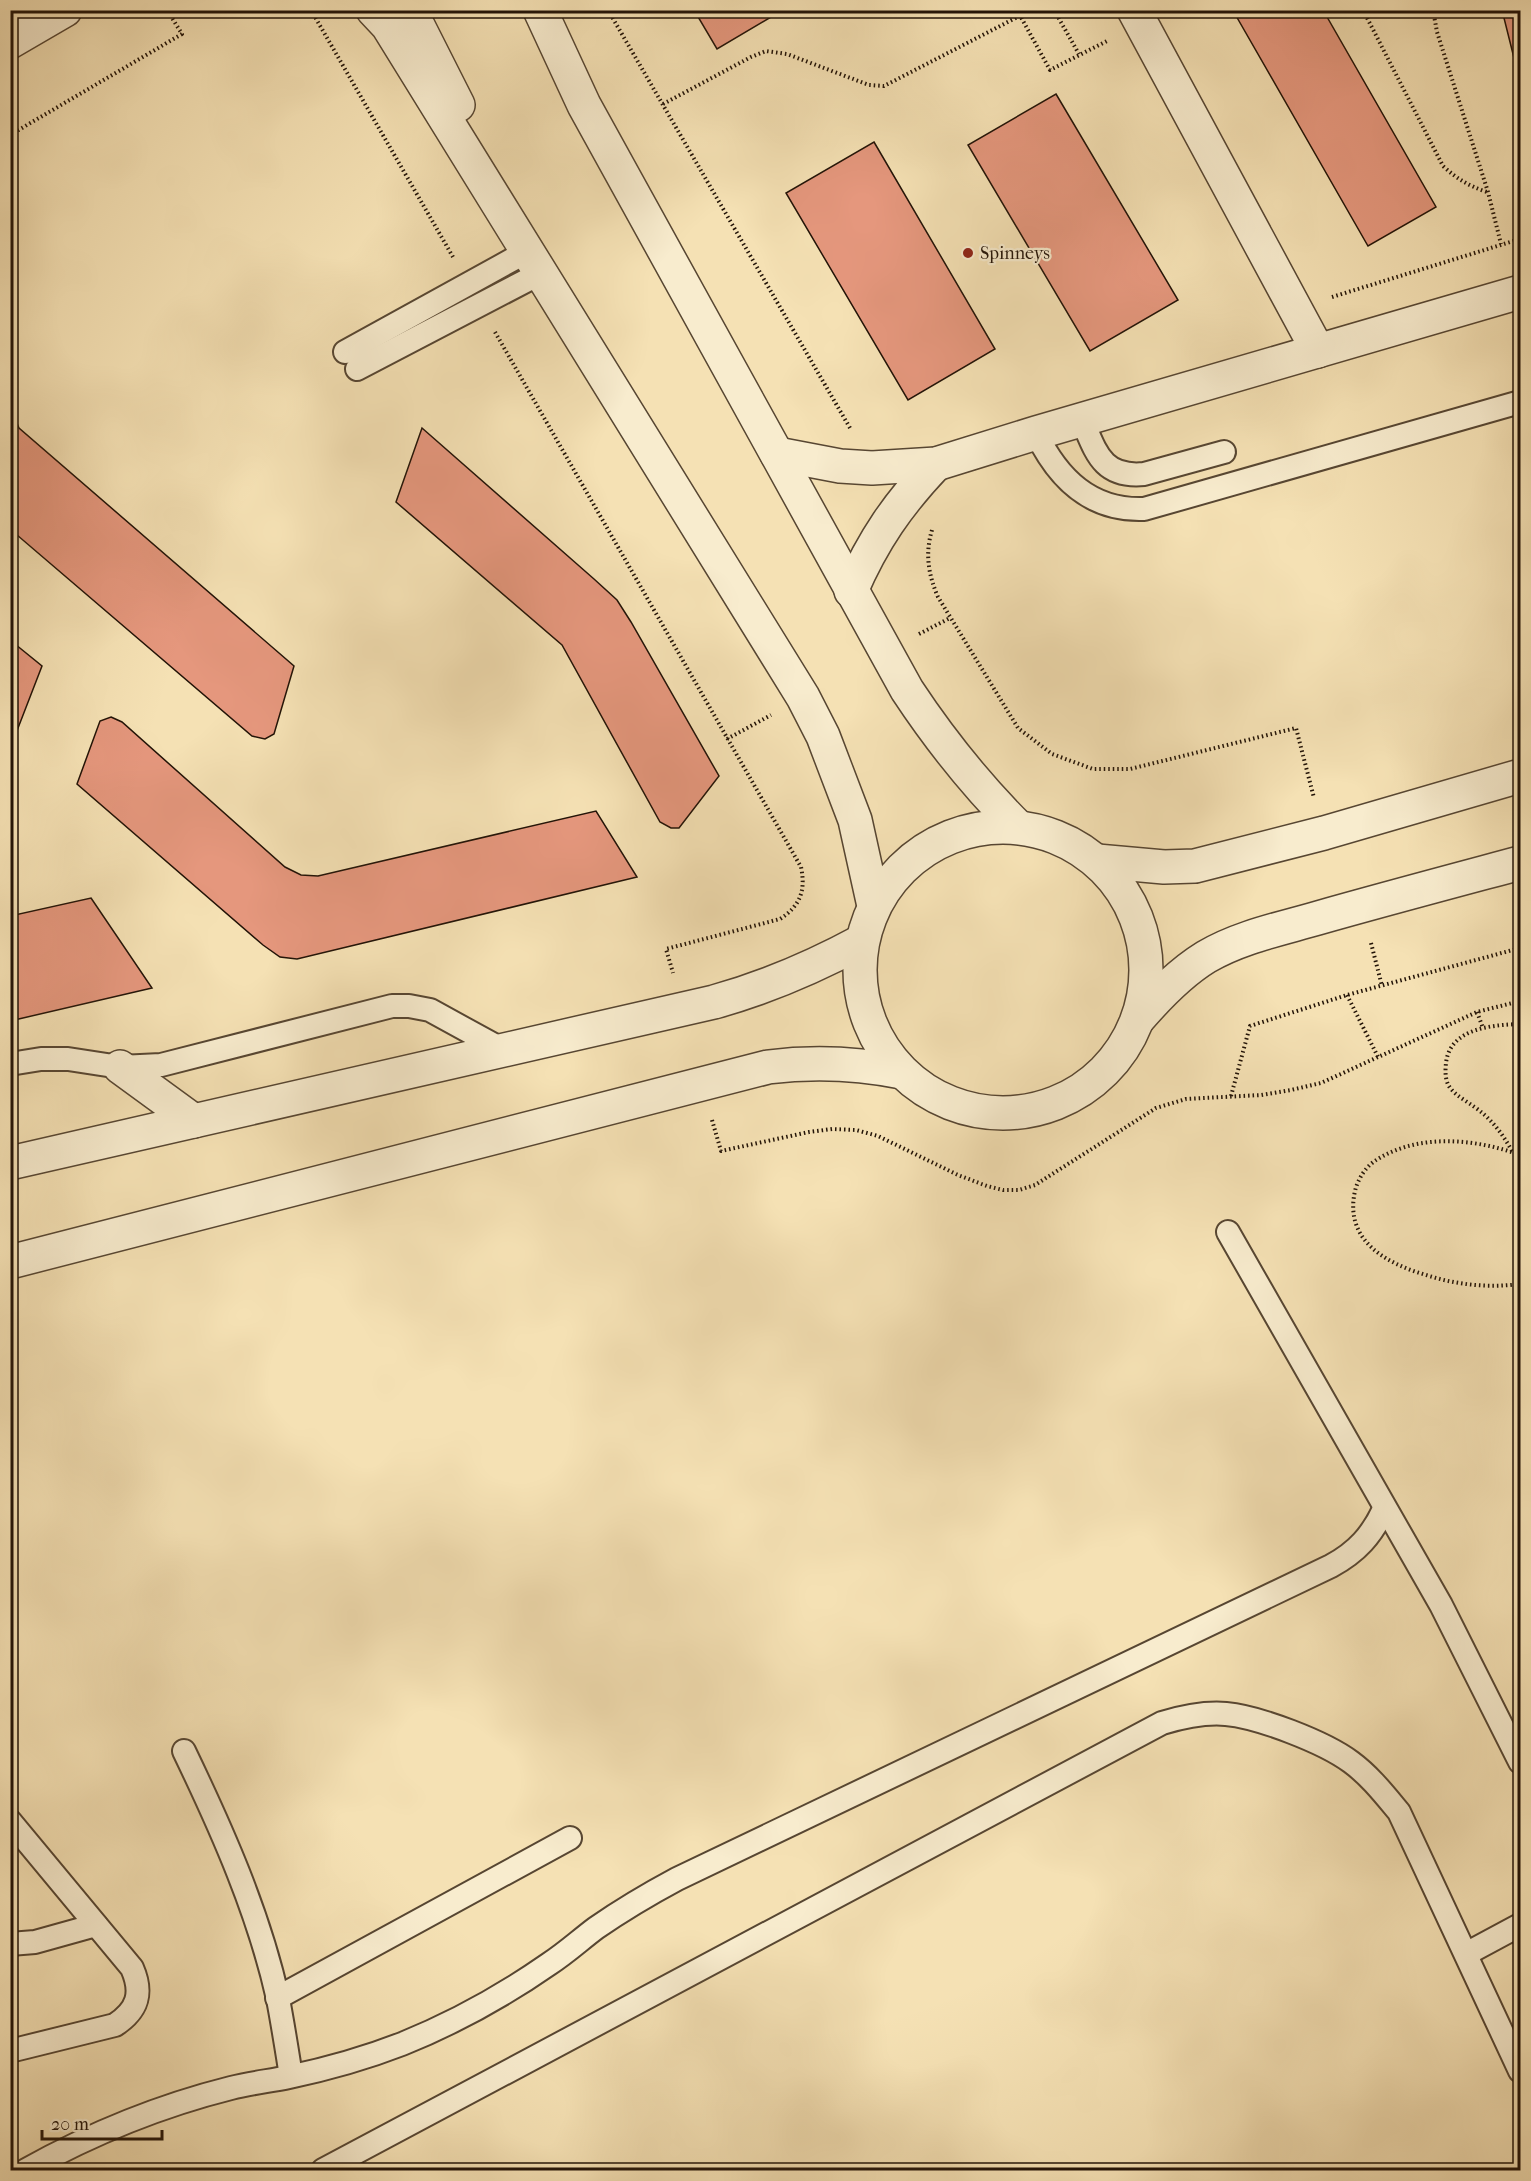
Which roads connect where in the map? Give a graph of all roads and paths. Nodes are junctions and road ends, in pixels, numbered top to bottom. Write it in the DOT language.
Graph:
graph roads {
  1 [pos="65,10"];
  2 [pos="167,10"];
  3 [pos="312,10"];
  4 [pos="374,10"];
  5 [pos="410,10"];
  6 [pos="521,10"];
  7 [pos="540,10"];
  8 [pos="608,10"];
  9 [pos="1017,10"];
  10 [pos="1031,10"];
  11 [pos="1054,10"];
  12 [pos="1134,10"];
  13 [pos="1363,10"];
  14 [pos="1433,10"];
  15 [pos="1020,16"];
  16 [pos="10,42"];
  17 [pos="558,49"];
  18 [pos="663,104"];
  19 [pos="10,135"];
  20 [pos="469,155"];
  21 [pos="1488,192"];
  22 [pos="1521,239"];
  23 [pos="1501,244"];
  24 [pos="535,262"];
  25 [pos="468,284"];
  26 [pos="1521,292"];
  27 [pos="480,305"];
  28 [pos="1295,308"];
  29 [pos="1318,351"];
  30 [pos="1521,402"];
  31 [pos="1082,420"];
  32 [pos="1036,433"];
  33 [pos="855,435"];
  34 [pos="1224,452"];
  35 [pos="777,454"];
  36 [pos="936,464"];
  37 [pos="934,525"];
  38 [pos="851,591"];
  39 [pos="803,697"];
  40 [pos="727,739"];
  41 [pos="1521,776"];
  42 [pos="1018,827"];
  43 [pos="1324,833"];
  44 [pos="1097,861"];
  45 [pos="1521,863"];
  46 [pos="874,906"];
  47 [pos="1361,906"];
  48 [pos="862,941"];
  49 [pos="1521,948"];
  50 [pos="1382,986"];
  51 [pos="1347,995"];
  52 [pos="1521,1001"];
  53 [pos="682,1009"];
  54 [pos="1477,1012"];
  55 [pos="1139,1018"];
  56 [pos="1521,1024"];
  57 [pos="1483,1029"];
  58 [pos="503,1050"];
  59 [pos="1378,1057"];
  60 [pos="10,1064"];
  61 [pos="120,1067"];
  62 [pos="902,1072"];
  63 [pos="703,1084"];
  64 [pos="1231,1096"];
  65 [pos="194,1121"];
  66 [pos="1512,1152"];
  67 [pos="1521,1155"];
  68 [pos="10,1163"];
  69 [pos="1228,1232"];
  70 [pos="10,1262"];
  71 [pos="1521,1284"];
  72 [pos="1384,1509"];
  73 [pos="184,1751"];
  74 [pos="1521,1762"];
  75 [pos="10,1821"];
  76 [pos="570,1838"];
  77 [pos="96,1925"];
  78 [pos="1521,1925"];
  79 [pos="10,1944"];
  80 [pos="1466,1954"];
  81 [pos="277,1998"];
  82 [pos="10,2051"];
  83 [pos="1521,2071"];
  84 [pos="291,2076"];
  85 [pos="26,2170"];
  86 [pos="323,2170"];
  1 -- 16 [label="street"];
  2 -- 19 [label="path"];
  3 -- 25 [label="path"];
  4 -- 20 [label="street"];
  5 -- 20 [label="street"];
  6 -- 17 [label="street"];
  7 -- 17 [label="street"];
  8 -- 18 [label="path"];
  9 -- 15 [label="path"];
  10 -- 15 [label="path"];
  11 -- 15 [label="path"];
  12 -- 28 [label="street"];
  13 -- 21 [label="path"];
  14 -- 21 [label="path"];
  15 -- 18 [label="path"];
  17 -- 35 [label="street"];
  18 -- 33 [label="path"];
  20 -- 24 [label="street"];
  21 -- 23 [label="path"];
  22 -- 23 [label="path"];
  23 -- 28 [label="path"];
  24 -- 25 [label="lane"];
  24 -- 27 [label="lane"];
  24 -- 39 [label="street"];
  25 -- 27 [label="lane"];
  26 -- 29 [label="street"];
  27 -- 40 [label="path"];
  28 -- 29 [label="street"];
  29 -- 31 [label="street"];
  30 -- 32 [label="lane"];
  31 -- 32 [label="street"];
  31 -- 34 [label="lane"];
  32 -- 36 [label="street"];
  35 -- 36 [label="street"];
  35 -- 38 [label="street"];
  36 -- 38 [label="street"];
  37 -- 43 [label="path"];
  38 -- 42 [label="street"];
  39 -- 40 [label="path"];
  39 -- 46 [label="street"];
  40 -- 53 [label="path"];
  41 -- 43 [label="street"];
  42 -- 44 [label="street"];
  42 -- 46 [label="street"];
  43 -- 44 [label="street"];
  44 -- 55 [label="street"];
  45 -- 47 [label="street"];
  46 -- 48 [label="street"];
  47 -- 50 [label="path"];
  47 -- 55 [label="street"];
  48 -- 53 [label="street"];
  48 -- 62 [label="street"];
  49 -- 50 [label="path"];
  50 -- 51 [label="path"];
  51 -- 59 [label="path"];
  51 -- 64 [label="path"];
  52 -- 54 [label="path"];
  53 -- 58 [label="street"];
  54 -- 57 [label="path"];
  54 -- 59 [label="path"];
  55 -- 62 [label="street"];
  56 -- 57 [label="path"];
  57 -- 66 [label="path"];
  58 -- 61 [label="lane"];
  58 -- 65 [label="street"];
  59 -- 64 [label="path"];
  60 -- 61 [label="lane"];
  61 -- 65 [label="street"];
  62 -- 63 [label="street"];
  63 -- 64 [label="path"];
  63 -- 70 [label="street"];
  65 -- 68 [label="street"];
  66 -- 67 [label="path"];
  66 -- 71 [label="path"];
  69 -- 72 [label="lane"];
  72 -- 74 [label="lane"];
  72 -- 84 [label="lane"];
  73 -- 81 [label="lane"];
  75 -- 77 [label="lane"];
  76 -- 81 [label="lane"];
  77 -- 79 [label="lane"];
  77 -- 82 [label="lane"];
  78 -- 80 [label="lane"];
  80 -- 83 [label="lane"];
  80 -- 86 [label="lane"];
  81 -- 84 [label="lane"];
  84 -- 85 [label="lane"];
}
